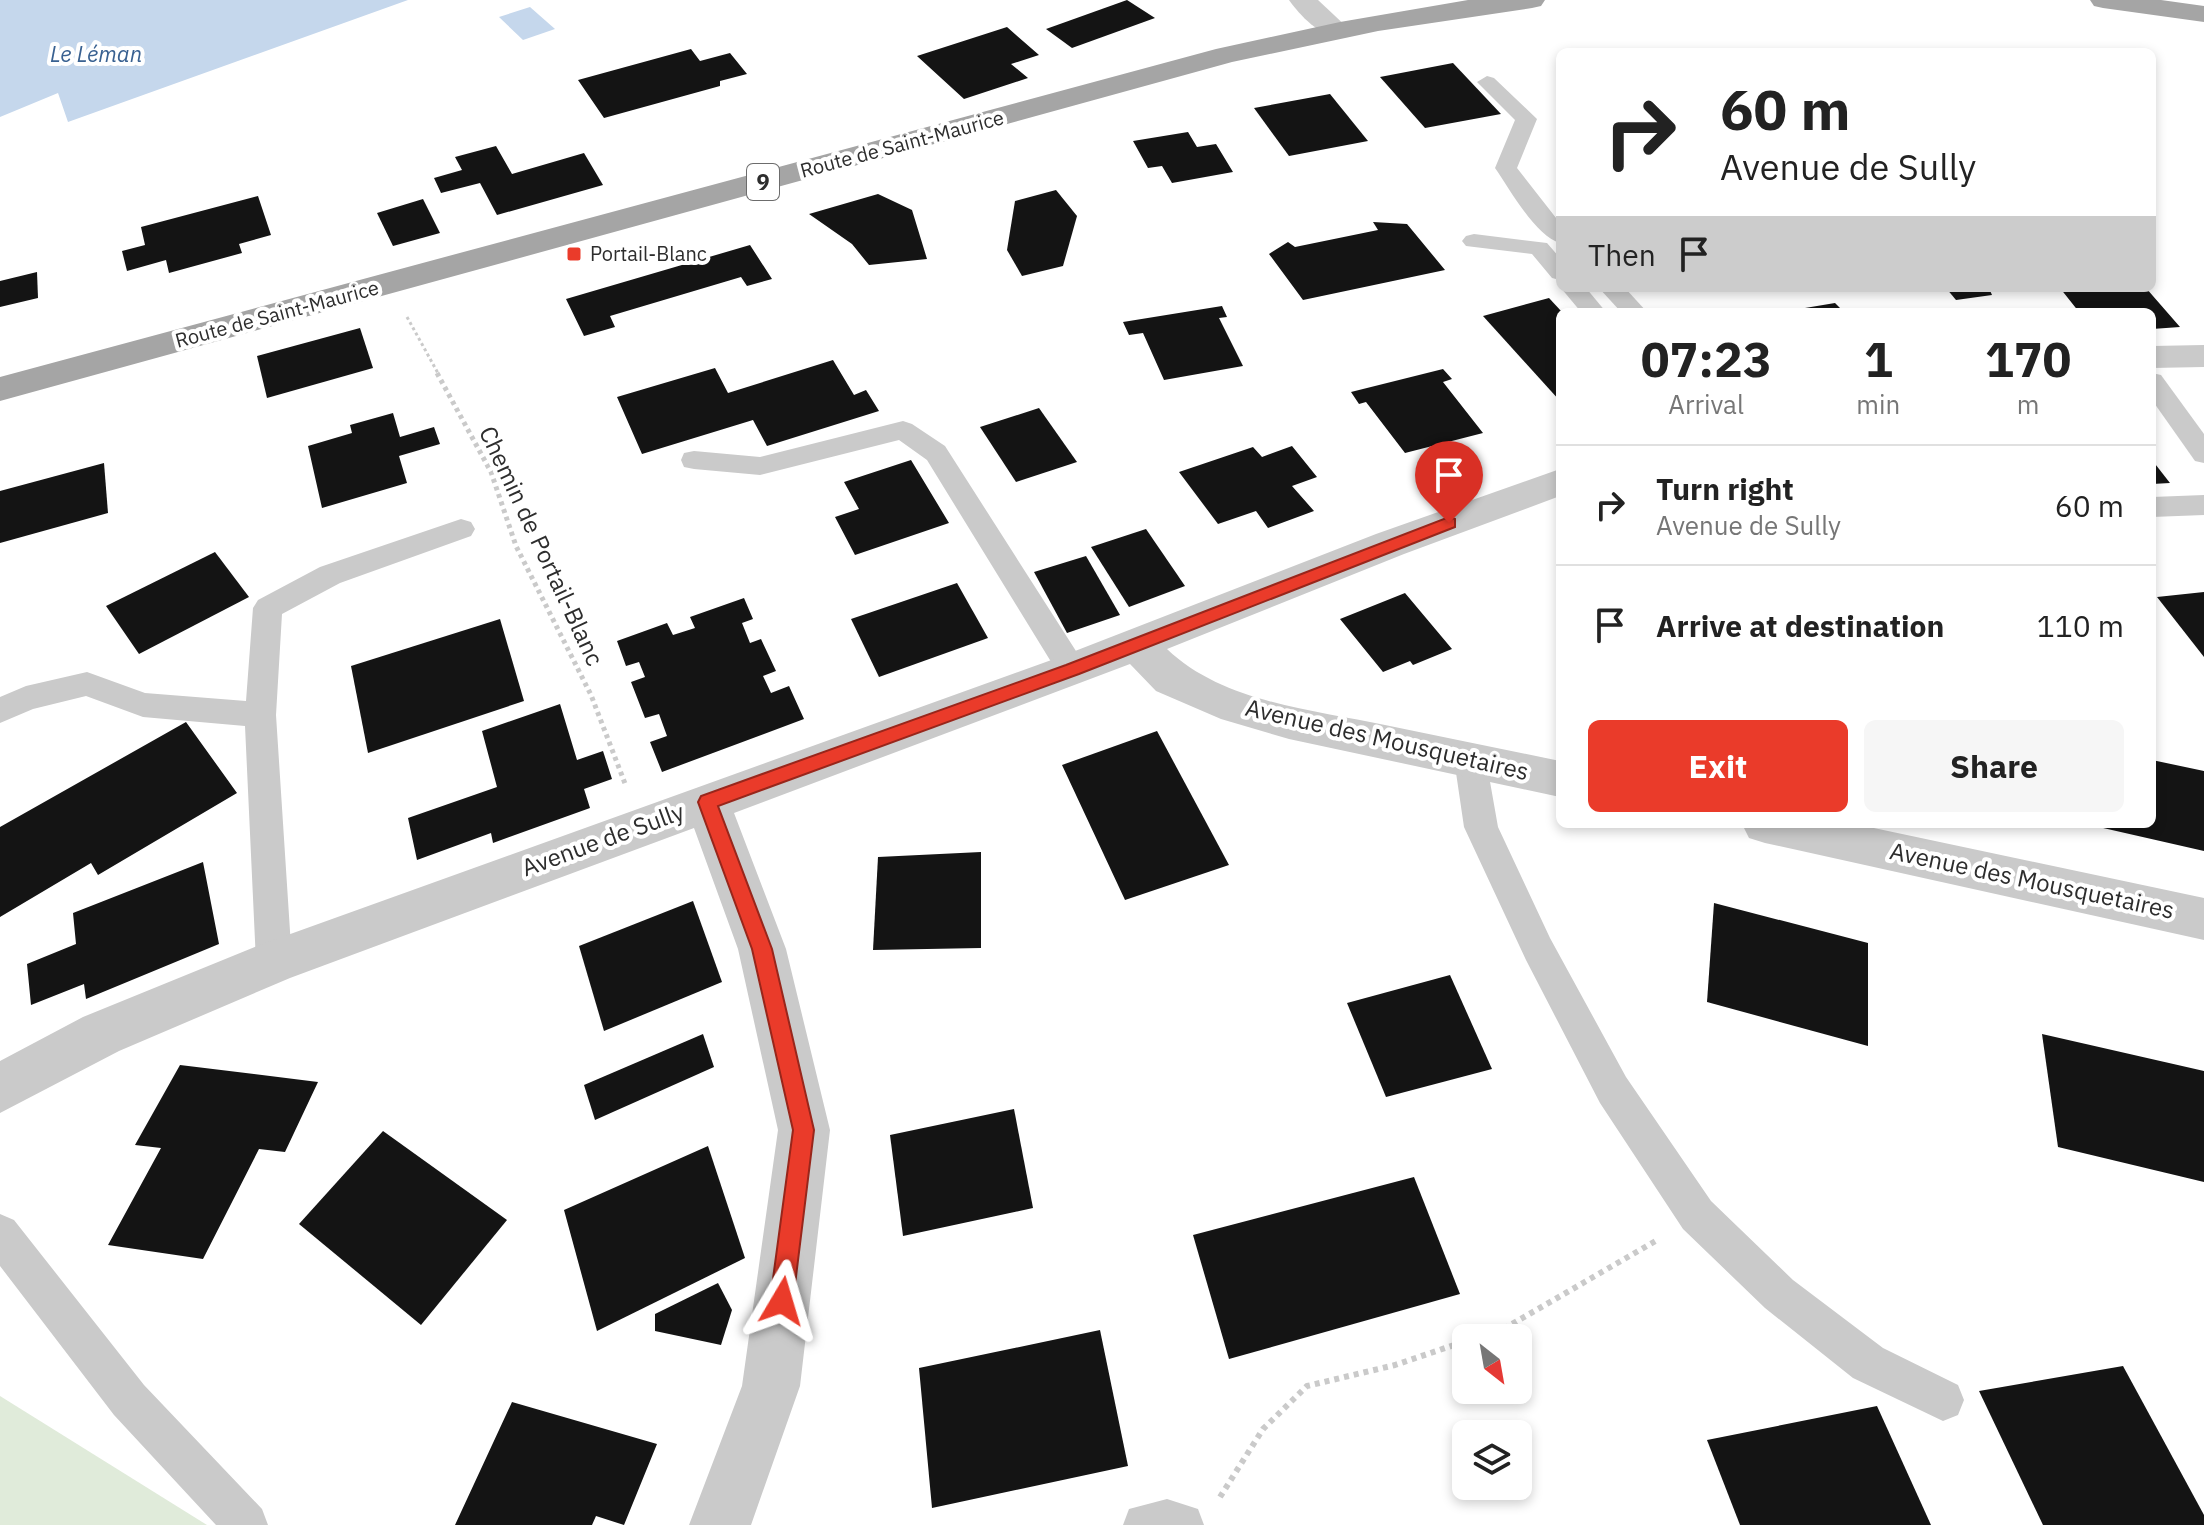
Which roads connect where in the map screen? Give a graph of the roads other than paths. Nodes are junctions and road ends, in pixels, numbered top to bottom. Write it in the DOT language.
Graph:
graph roads {
  1 [pos="1302,0"];
  2 [pos="1532,0"];
  3 [pos="2103,0"];
  4 [pos="2134,2"];
  5 [pos="1448,5"];
  6 [pos="2204,14"];
  7 [pos="1336,30"];
  8 [pos="1487,82"];
  9 [pos="1556,232"];
  10 [pos="1474,241"];
  11 [pos="1556,268"];
  12 [pos="1576,292"];
  13 [pos="1615,292"];
  14 [pos="1590,308"];
  15 [pos="1631,308"];
  16 [pos="2204,356"];
  17 [pos="2156,357"];
  18 [pos="2156,387"];
  19 [pos="0,389"];
  20 [pos="2204,454"];
  21 [pos="694,460"];
  22 [pos="1556,483"];
  23 [pos="2204,505"];
  24 [pos="2156,507"];
  25 [pos="461,529"];
  26 [pos="1136,645"];
  27 [pos="1072,670"];
  28 [pos="0,711"];
  29 [pos="260,715"];
  30 [pos="1470,759"];
  31 [pos="1556,778"];
  32 [pos="707,802"];
  33 [pos="1783,828"];
  34 [pos="2204,919"];
  35 [pos="274,962"];
  36 [pos="0,1088"];
  37 [pos="0,1234"];
  38 [pos="1943,1400"];
  39 [pos="1201,1518"];
  40 [pos="246,1525"];
  41 [pos="720,1525"];
  42 [pos="1145,1525"];
  1 -- 7 [label="street"];
  2 -- 5 [label="main road, Route de Saint-Maurice / 9"];
  3 -- 4 [label="main road"];
  4 -- 6 [label="main road"];
  5 -- 7 [label="main road, Route de Saint-Maurice / 9"];
  7 -- 19 [label="main road, Route de Saint-Maurice / 9"];
  8 -- 9 [label="lane"];
  10 -- 11 [label="lane"];
  12 -- 14 [label="lane"];
  13 -- 15 [label="lane"];
  16 -- 17 [label="street"];
  18 -- 20 [label="lane"];
  21 -- 27 [label="lane"];
  22 -- 26 [label="street, Avenue de Sully"];
  23 -- 24 [label="lane"];
  25 -- 29 [label="lane"];
  26 -- 27 [label="street, Avenue de Sully"];
  26 -- 30 [label="street, Avenue des Mousquetaires"];
  27 -- 32 [label="street, Avenue de Sully"];
  28 -- 29 [label="lane"];
  29 -- 35 [label="lane"];
  30 -- 31 [label="street, Avenue des Mousquetaires"];
  30 -- 38 [label="lane"];
  32 -- 35 [label="street, Avenue de Sully"];
  32 -- 41 [label="street"];
  33 -- 34 [label="street, Avenue des Mousquetaires"];
  35 -- 36 [label="street, Avenue de Sully"];
  37 -- 40 [label="lane"];
  39 -- 42 [label="lane"];
}
